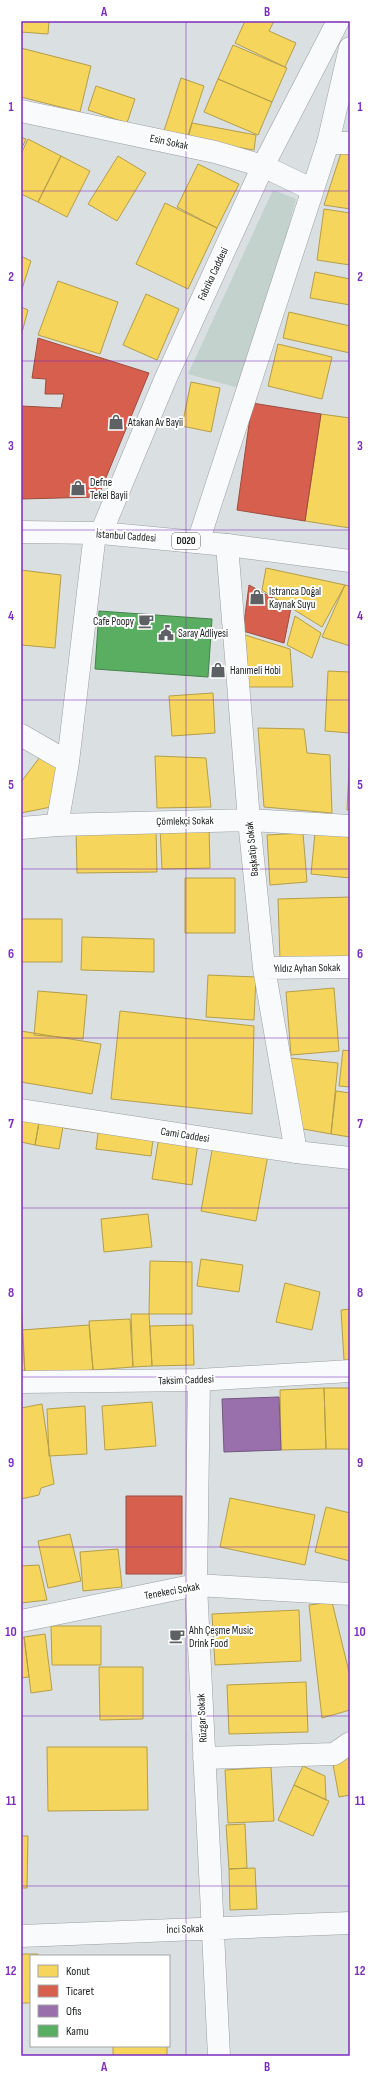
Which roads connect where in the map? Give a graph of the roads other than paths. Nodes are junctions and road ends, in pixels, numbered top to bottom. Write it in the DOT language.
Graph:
graph roads {
  1 [pos="338,21"];
  2 [pos="350,48"];
  3 [pos="21,111"];
  4 [pos="328,143"];
  5 [pos="350,143"];
  6 [pos="263,166"];
  7 [pos="311,189"];
  8 [pos="21,532"];
  9 [pos="98,533"];
  10 [pos="198,542"];
  11 [pos="227,544"];
  12 [pos="350,561"];
  13 [pos="21,735"];
  14 [pos="68,762"];
  15 [pos="249,820"];
  16 [pos="57,824"];
  17 [pos="350,826"];
  18 [pos="21,828"];
  19 [pos="350,967"];
  20 [pos="264,968"];
  21 [pos="21,1110"];
  22 [pos="296,1152"];
  23 [pos="350,1158"];
  24 [pos="350,1371"];
  25 [pos="199,1380"];
  26 [pos="21,1382"];
  27 [pos="196,1585"];
  28 [pos="350,1594"];
  29 [pos="21,1621"];
  30 [pos="350,1743"];
  31 [pos="204,1758"];
  32 [pos="350,1923"];
  33 [pos="212,1928"];
  34 [pos="21,1936"];
  35 [pos="219,2056"];
  1 -- 6 [label="main road, Fabrika Caddesi"];
  2 -- 4 [label="main road"];
  3 -- 6 [label="main road, Esin Sokak"];
  4 -- 5 [label="main road"];
  4 -- 7 [label="main road"];
  6 -- 7 [label="main road, Esin Sokak"];
  6 -- 9 [label="main road, Fabrika Caddesi"];
  7 -- 10 [label="main road"];
  8 -- 9 [label="main road, İstanbul Caddesi / D020"];
  9 -- 10 [label="main road, İstanbul Caddesi / D020"];
  9 -- 14 [label="main road, Fabrika Caddesi"];
  10 -- 11 [label="main road, İstanbul Caddesi / D020"];
  11 -- 12 [label="main road, İstanbul Caddesi / D020"];
  11 -- 15 [label="main road, Başkatip Sokak"];
  13 -- 14 [label="main road"];
  14 -- 16 [label="main road, Fabrika Caddesi"];
  15 -- 16 [label="main road, Çömlekçi Sokak"];
  15 -- 17 [label="main road, Çömlekçi Sokak"];
  15 -- 20 [label="main road, Başkatip Sokak"];
  16 -- 18 [label="main road, Çömlekçi Sokak"];
  19 -- 20 [label="main road, Yıldız Ayhan Sokak"];
  20 -- 22 [label="main road, Başkatip Sokak"];
  21 -- 22 [label="main road, Cami Caddesi"];
  22 -- 23 [label="main road, Cami Caddesi"];
  24 -- 25 [label="main road, Taksim Caddesi"];
  25 -- 26 [label="main road, Taksim Caddesi"];
  25 -- 27 [label="main road, Rüzgar Sokak"];
  27 -- 28 [label="main road, Tenekeci Sokak"];
  27 -- 29 [label="main road, Tenekeci Sokak"];
  27 -- 31 [label="main road, Rüzgar Sokak"];
  30 -- 31 [label="main road"];
  31 -- 33 [label="main road, Rüzgar Sokak"];
  32 -- 33 [label="main road, İnci Sokak"];
  33 -- 34 [label="main road, İnci Sokak"];
  33 -- 35 [label="main road, Rüzgar Sokak"];
}
